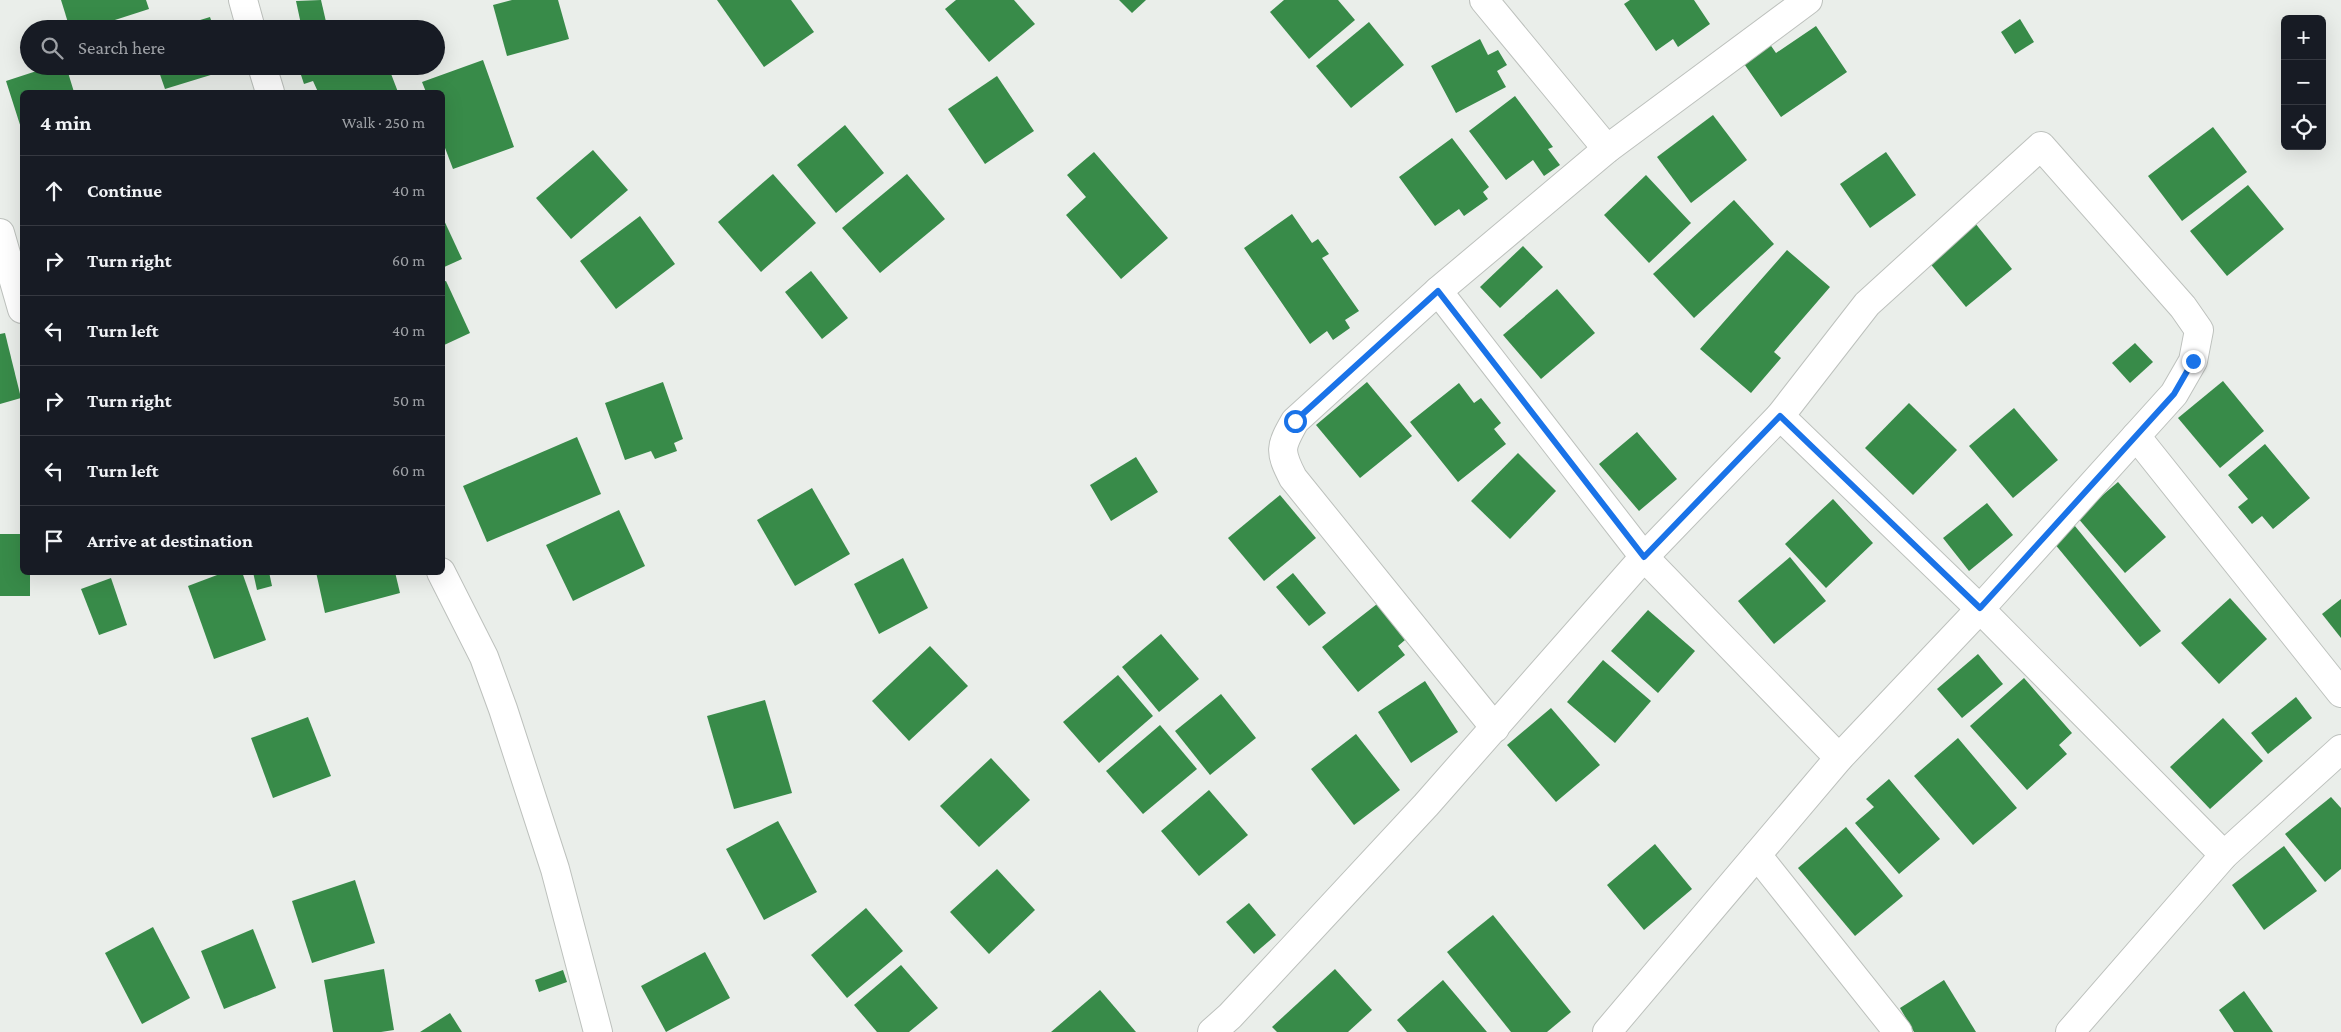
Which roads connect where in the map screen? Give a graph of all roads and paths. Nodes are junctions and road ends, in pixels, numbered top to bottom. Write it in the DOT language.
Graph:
graph roads {
  1 [pos="242,0"];
  2 [pos="1484,0"];
  3 [pos="1808,0"];
  4 [pos="248,20"];
  5 [pos="265,75"];
  6 [pos="269,90"];
  7 [pos="1607,149"];
  8 [pos="0,233"];
  9 [pos="1438,291"];
  10 [pos="16,300"];
  11 [pos="1780,416"];
  12 [pos="2136,436"];
  13 [pos="1644,557"];
  14 [pos="443,575"];
  15 [pos="1980,608"];
  16 [pos="2341,693"];
  17 [pos="1494,728"];
  18 [pos="2341,749"];
  19 [pos="1839,758"];
  20 [pos="1757,855"];
  21 [pos="2224,855"];
  22 [pos="1228,1027"];
  23 [pos="598,1032"];
  24 [pos="1608,1032"];
  25 [pos="1898,1032"];
  26 [pos="2070,1032"];
  1 -- 4 [label="street"];
  2 -- 7 [label="street"];
  3 -- 7 [label="street"];
  5 -- 6 [label="street"];
  7 -- 9 [label="street"];
  8 -- 10 [label="street"];
  9 -- 13 [label="street"];
  9 -- 17 [label="street"];
  11 -- 12 [label="street"];
  11 -- 13 [label="street"];
  11 -- 15 [label="street"];
  12 -- 15 [label="street"];
  12 -- 16 [label="street"];
  13 -- 17 [label="street"];
  13 -- 19 [label="street"];
  14 -- 23 [label="street"];
  15 -- 19 [label="street"];
  15 -- 21 [label="street"];
  17 -- 22 [label="street"];
  18 -- 21 [label="street"];
  19 -- 20 [label="street"];
  20 -- 24 [label="street"];
  20 -- 25 [label="street"];
  21 -- 26 [label="street"];
}
